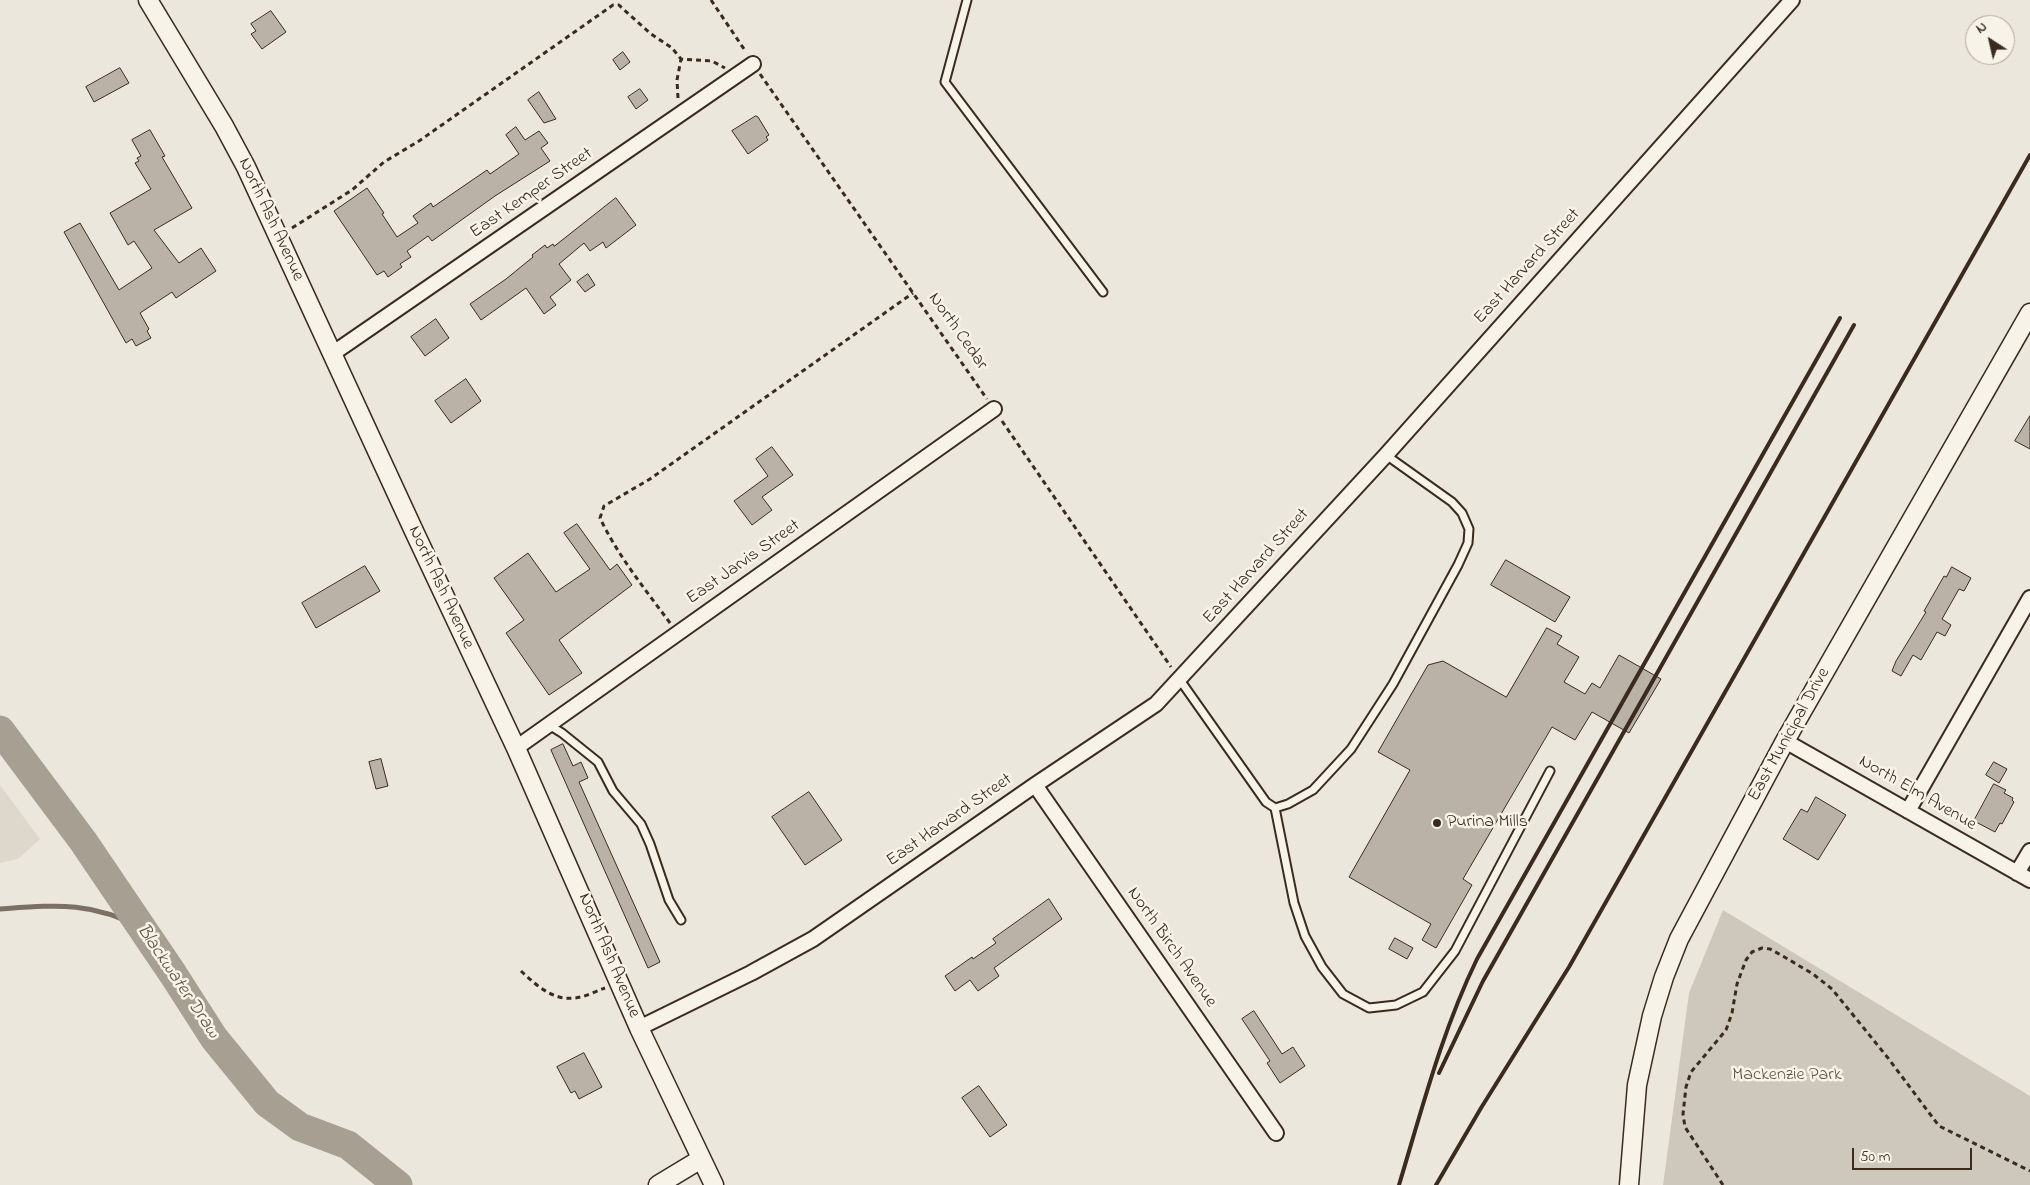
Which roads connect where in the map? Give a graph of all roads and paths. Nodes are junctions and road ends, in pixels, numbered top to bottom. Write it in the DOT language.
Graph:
graph roads {
  1 [pos="148,0"];
  2 [pos="711,0"];
  3 [pos="967,0"];
  4 [pos="1792,0"];
  5 [pos="681,59"];
  6 [pos="753,64"];
  7 [pos="733,78"];
  8 [pos="680,115"];
  9 [pos="278,237"];
  10 [pos="1103,292"];
  11 [pos="913,293"];
  12 [pos="2030,313"];
  13 [pos="332,354"];
  14 [pos="994,409"];
  15 [pos="1386,455"];
  16 [pos="2030,598"];
  17 [pos="677,633"];
  18 [pos="1180,680"];
  19 [pos="548,725"];
  20 [pos="1785,740"];
  21 [pos="516,748"];
  22 [pos="1550,771"];
  23 [pos="1035,785"];
  24 [pos="1275,808"];
  25 [pos="1908,811"];
  26 [pos="2030,851"];
  27 [pos="2018,872"];
  28 [pos="2030,880"];
  29 [pos="681,920"];
  30 [pos="521,971"];
  31 [pos="620,983"];
  32 [pos="640,1028"];
  33 [pos="1276,1133"];
  34 [pos="701,1159"];
  35 [pos="2030,1171"];
  36 [pos="658,1185"];
  37 [pos="714,1185"];
  38 [pos="1629,1185"];
  39 [pos="1723,1185"];
  1 -- 9 [label="street, North Ash Avenue"];
  2 -- 6 [label="path, North Cedar"];
  3 -- 10 [label="lane"];
  4 -- 15 [label="street, East Harvard Street"];
  5 -- 7 [label="path"];
  5 -- 8 [label="path"];
  5 -- 9 [label="path"];
  6 -- 7 [label="street, East Kemper Street"];
  6 -- 11 [label="path, North Cedar"];
  7 -- 8 [label="street, East Kemper Street"];
  8 -- 13 [label="street, East Kemper Street"];
  9 -- 13 [label="street, North Ash Avenue"];
  11 -- 14 [label="path, North Cedar"];
  11 -- 17 [label="path"];
  12 -- 20 [label="street, East Municipal Drive"];
  13 -- 21 [label="street, North Ash Avenue"];
  14 -- 17 [label="street, East Jarvis Street"];
  14 -- 18 [label="path, North Cedar"];
  15 -- 18 [label="street, East Harvard Street"];
  15 -- 24 [label="lane"];
  16 -- 25 [label="street"];
  17 -- 19 [label="street, East Jarvis Street"];
  18 -- 23 [label="street, East Harvard Street"];
  18 -- 24 [label="lane"];
  19 -- 21 [label="street, East Jarvis Street"];
  19 -- 29 [label="lane"];
  20 -- 25 [label="street, North Elm Avenue"];
  20 -- 38 [label="street, East Municipal Drive"];
  21 -- 31 [label="street, North Ash Avenue"];
  22 -- 24 [label="lane"];
  23 -- 32 [label="street, East Harvard Street"];
  23 -- 33 [label="street, North Birch Avenue"];
  25 -- 27 [label="street, North Elm Avenue"];
  26 -- 27 [label="street"];
  27 -- 28 [label="street, North Elm Avenue"];
  30 -- 31 [label="path"];
  31 -- 32 [label="street, North Ash Avenue"];
  32 -- 34 [label="street, North Ash Avenue"];
  34 -- 36 [label="street"];
  34 -- 37 [label="street, North Ash Avenue"];
  35 -- 39 [label="path"];
}
